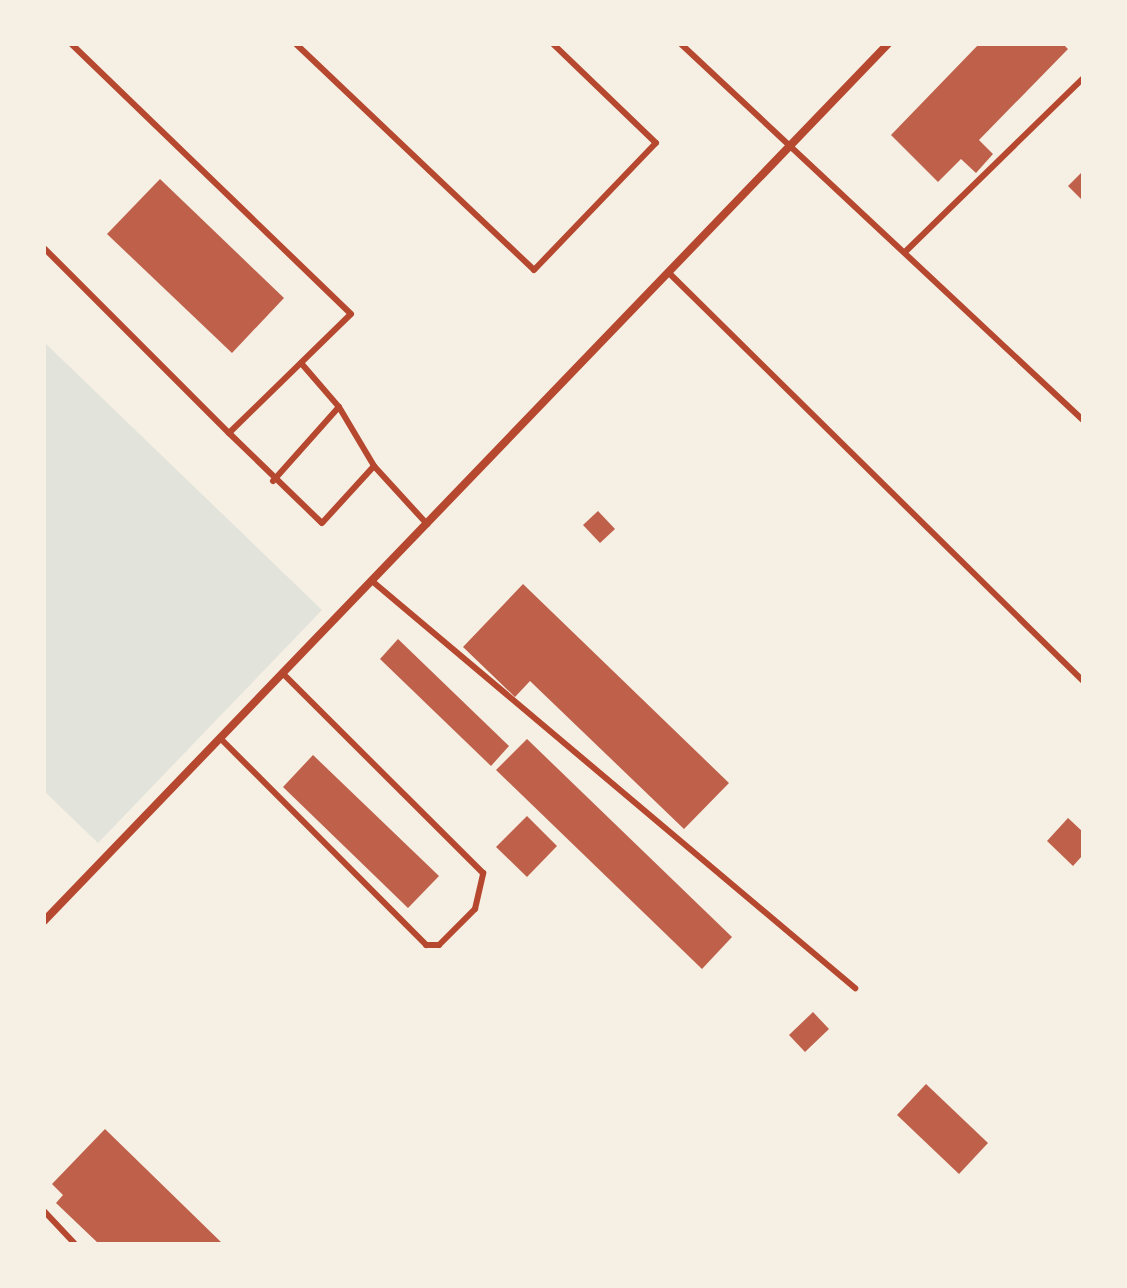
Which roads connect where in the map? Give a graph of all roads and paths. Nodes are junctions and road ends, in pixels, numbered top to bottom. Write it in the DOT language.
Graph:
graph roads {
  1 [pos="71,44"];
  2 [pos="296,44"];
  3 [pos="553,44"];
  4 [pos="681,44"];
  5 [pos="888,44"];
  6 [pos="1083,78"];
  7 [pos="788,148"];
  8 [pos="44,248"];
  9 [pos="906,251"];
  10 [pos="668,272"];
  11 [pos="301,363"];
  12 [pos="339,407"];
  13 [pos="1083,420"];
  14 [pos="229,433"];
  15 [pos="374,466"];
  16 [pos="273,481"];
  17 [pos="427,524"];
  18 [pos="372,581"];
  19 [pos="283,674"];
  20 [pos="1083,681"];
  21 [pos="221,739"];
  22 [pos="44,921"];
  23 [pos="855,988"];
  24 [pos="44,1211"];
  25 [pos="75,1244"];
  1 -- 11 [label="lane"];
  2 -- 3 [label="lane"];
  4 -- 7 [label="lane"];
  5 -- 7 [label="street"];
  6 -- 9 [label="lane"];
  7 -- 9 [label="lane"];
  7 -- 10 [label="street"];
  8 -- 14 [label="lane"];
  9 -- 13 [label="lane"];
  10 -- 17 [label="street"];
  10 -- 20 [label="lane"];
  11 -- 12 [label="lane"];
  11 -- 14 [label="lane"];
  12 -- 15 [label="lane"];
  12 -- 16 [label="lane"];
  14 -- 16 [label="lane"];
  15 -- 16 [label="lane"];
  15 -- 17 [label="lane"];
  17 -- 18 [label="street"];
  18 -- 19 [label="street"];
  18 -- 23 [label="lane"];
  19 -- 21 [label="street"];
  19 -- 21 [label="lane"];
  21 -- 22 [label="street"];
  24 -- 25 [label="lane"];
}
